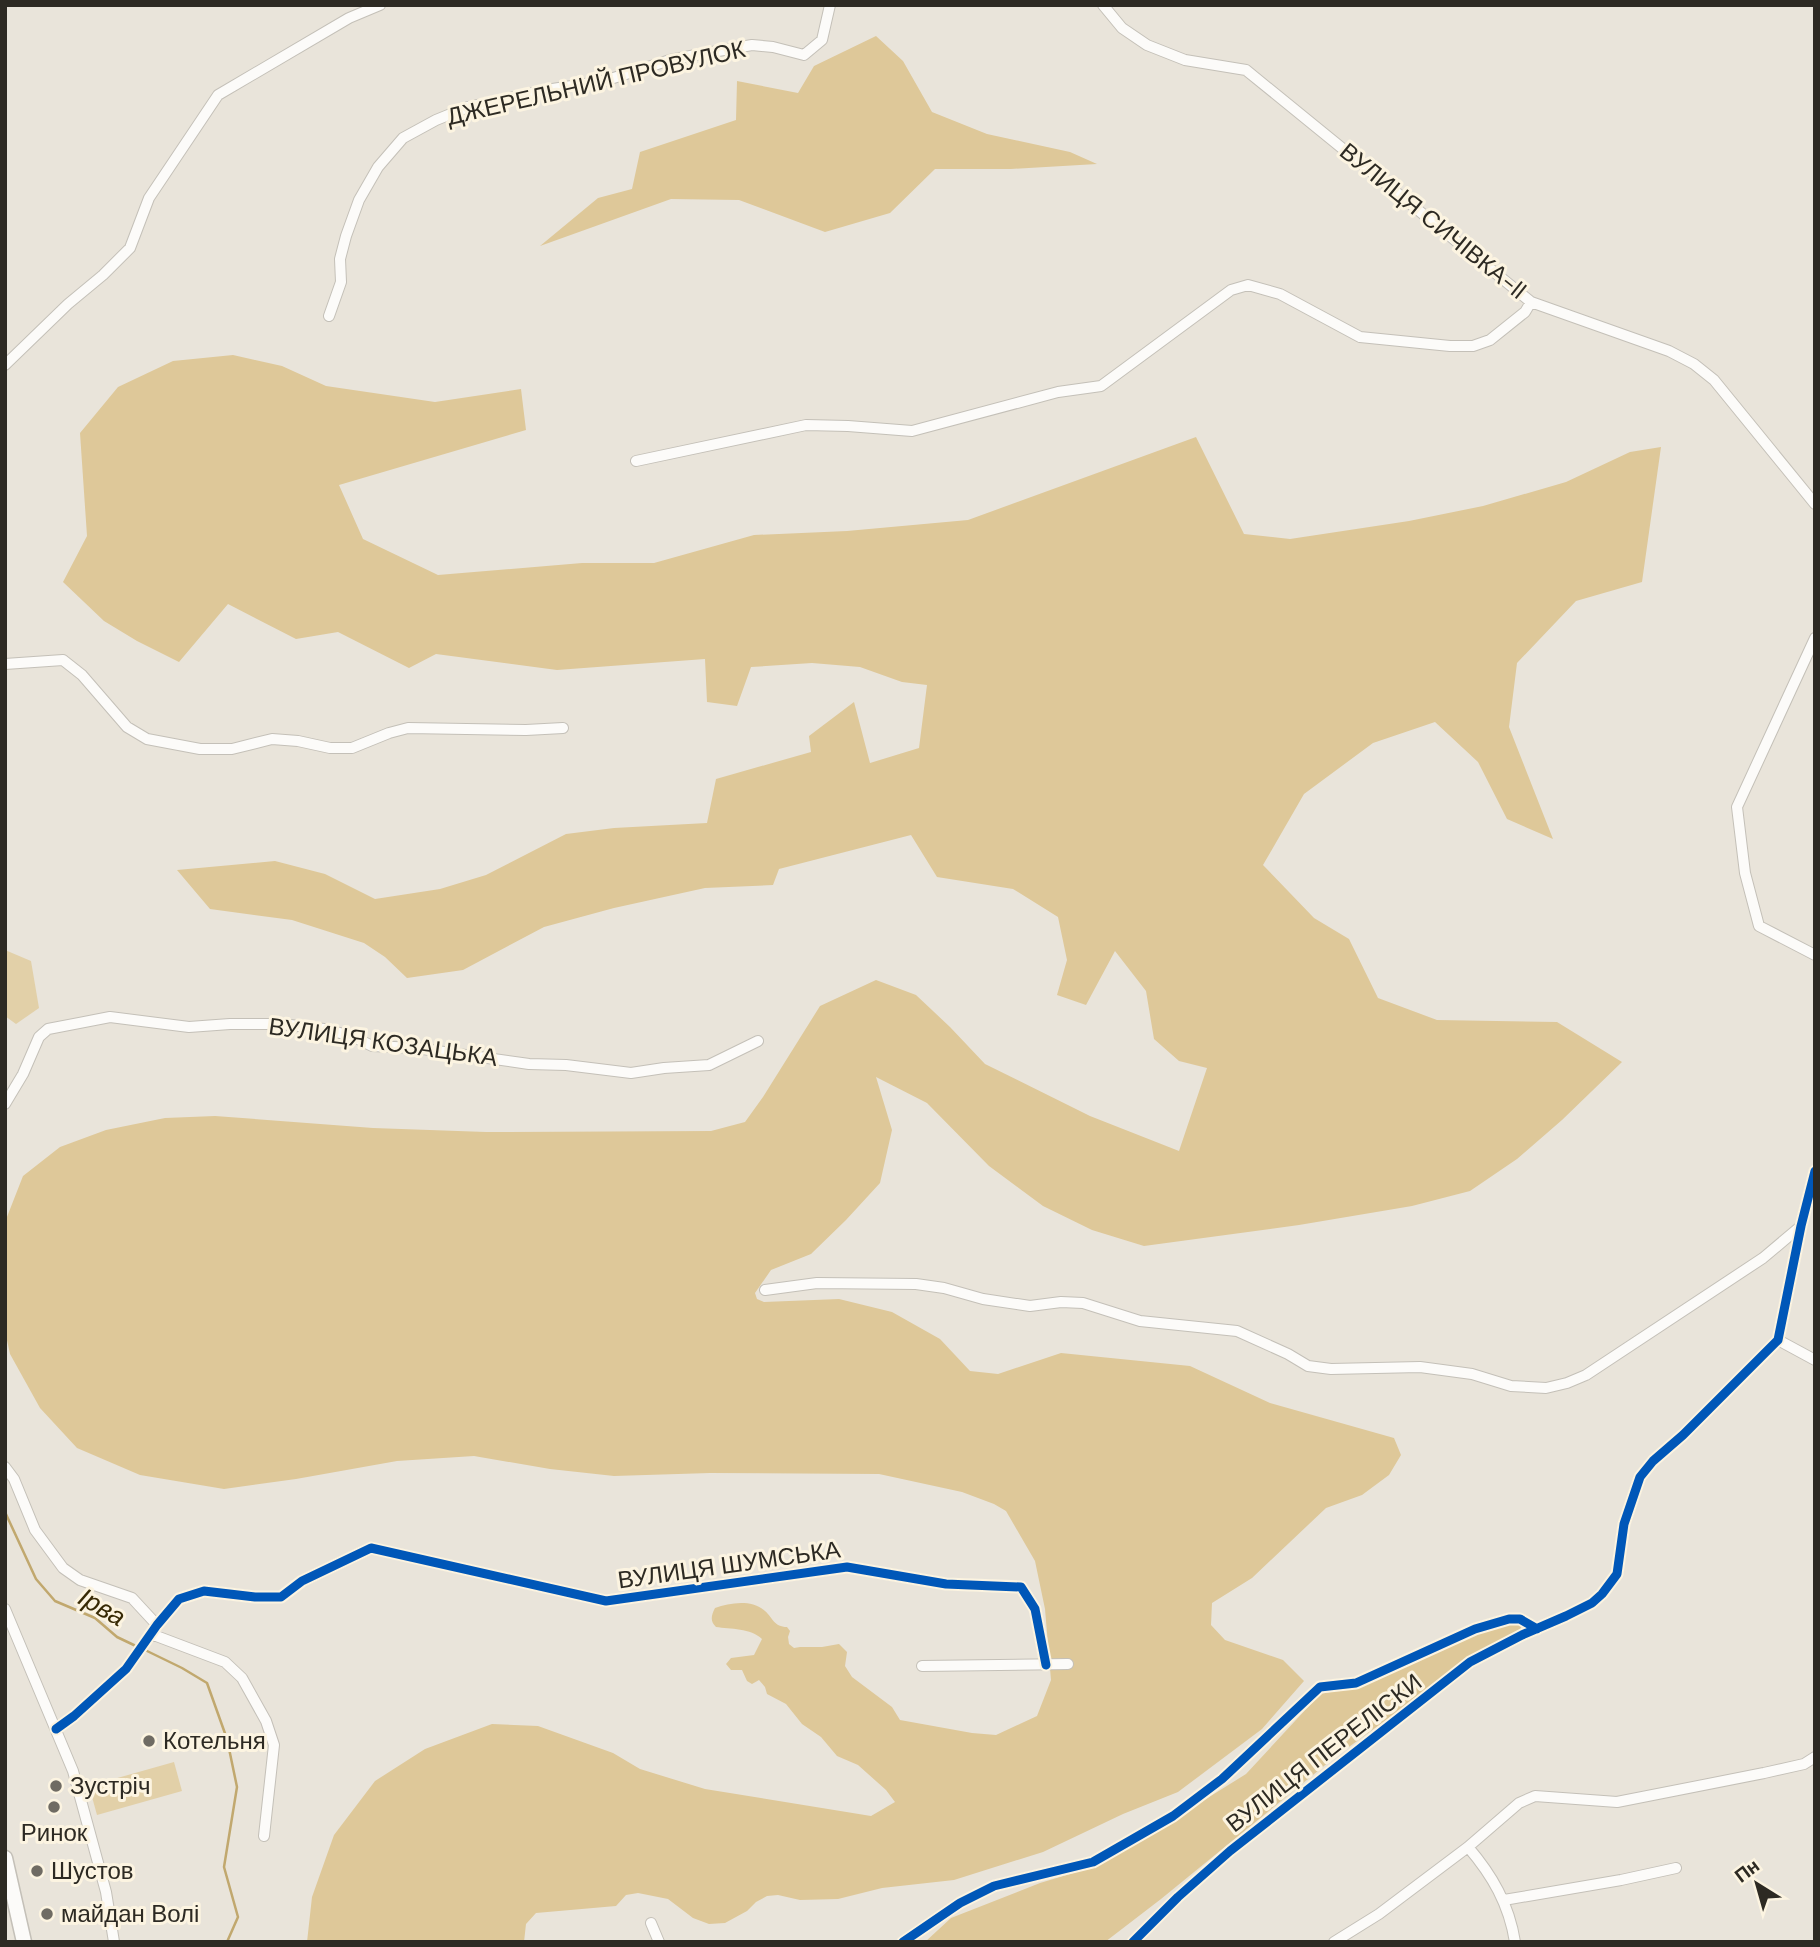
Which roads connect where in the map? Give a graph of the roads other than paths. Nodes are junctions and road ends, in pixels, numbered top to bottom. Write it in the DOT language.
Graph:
graph roads {
  1 [pos="380,5"];
  2 [pos="830,5"];
  3 [pos="1103,5"];
  4 [pos="1531,302"];
  5 [pos="329,316"];
  6 [pos="5,365"];
  7 [pos="636,461"];
  8 [pos="1815,504"];
  9 [pos="1815,638"];
  10 [pos="5,664"];
  11 [pos="563,728"];
  12 [pos="1815,955"];
  13 [pos="758,1041"];
  14 [pos="5,1104"];
  15 [pos="1815,1171"];
  16 [pos="1801,1226"];
  17 [pos="765,1290"];
  18 [pos="1778,1340"];
  19 [pos="1815,1360"];
  20 [pos="5,1467"];
  21 [pos="6,1614"];
  22 [pos="157,1625"];
  23 [pos="1537,1629"];
  24 [pos="148,1637"];
  25 [pos="1068,1664"];
  26 [pos="1046,1665"];
  27 [pos="922,1666"];
  28 [pos="56,1729"];
  29 [pos="1815,1757"];
  30 [pos="264,1836"];
  31 [pos="1468,1847"];
  32 [pos="5,1858"];
  33 [pos="1676,1868"];
  34 [pos="1504,1900"];
  35 [pos="651,1923"];
  36 [pos="24,1942"];
  37 [pos="114,1942"];
  38 [pos="659,1942"];
  39 [pos="903,1942"];
  40 [pos="1133,1942"];
  41 [pos="1334,1942"];
  42 [pos="1515,1942"];
  1 -- 6 [label="street"];
  2 -- 5 [label="street, ДЖЕРЕЛЬНИЙ ПРОВУЛОК"];
  3 -- 4 [label="street, ВУЛИЦЯ СИЧІВКА-II"];
  4 -- 7 [label="street"];
  4 -- 8 [label="street, ВУЛИЦЯ СИЧІВКА-II"];
  9 -- 12 [label="street"];
  10 -- 11 [label="street"];
  13 -- 14 [label="street, ВУЛИЦЯ КОЗАЦЬКА"];
  15 -- 16 [label="street"];
  16 -- 17 [label="street"];
  16 -- 18 [label="street"];
  18 -- 19 [label="street"];
  18 -- 23 [label="street, ВУЛИЦЯ ПЕРЕЛІСКИ"];
  20 -- 22 [label="street"];
  21 -- 28 [label="street"];
  22 -- 24 [label="street, ВУЛИЦЯ ШУМСЬКА"];
  22 -- 26 [label="street, ВУЛИЦЯ ШУМСЬКА"];
  23 -- 39 [label="street"];
  23 -- 40 [label="street, ВУЛИЦЯ ПЕРЕЛІСКИ"];
  24 -- 28 [label="street, ВУЛИЦЯ ШУМСЬКА"];
  24 -- 30 [label="street"];
  25 -- 26 [label="street"];
  26 -- 27 [label="street"];
  28 -- 37 [label="street"];
  29 -- 31 [label="street"];
  31 -- 34 [label="street"];
  31 -- 41 [label="street"];
  32 -- 36 [label="main road"];
  33 -- 34 [label="street"];
  34 -- 42 [label="street"];
  35 -- 38 [label="street"];
}
